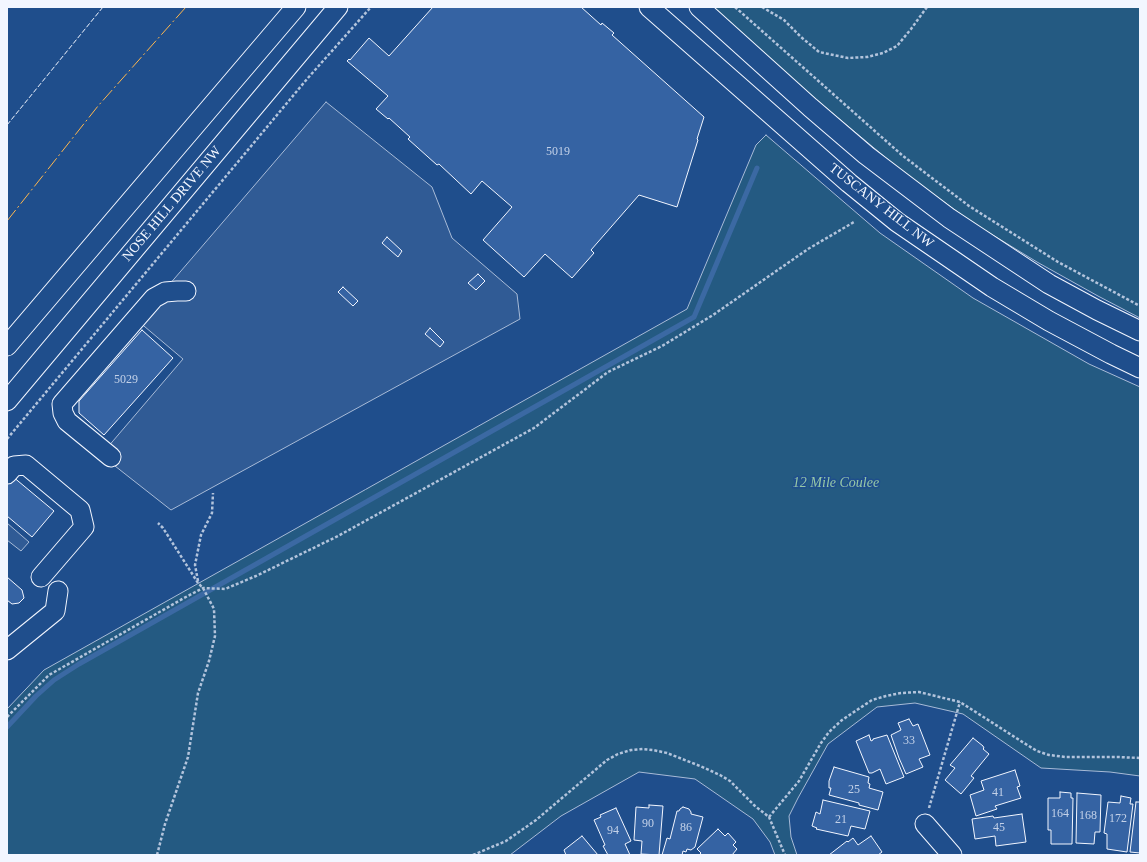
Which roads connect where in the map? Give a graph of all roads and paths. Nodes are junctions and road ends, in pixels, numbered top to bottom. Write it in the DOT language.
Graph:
graph roads {
  1 [pos="296,7"];
  2 [pos="338,7"];
  3 [pos="371,7"];
  4 [pos="649,7"];
  5 [pos="699,7"];
  6 [pos="735,7"];
  7 [pos="762,7"];
  8 [pos="927,7"];
  9 [pos="854,222"];
  10 [pos="186,291"];
  11 [pos="1140,306"];
  12 [pos="1140,331"];
  13 [pos="7,346"];
  14 [pos="1140,368"];
  15 [pos="7,401"];
  16 [pos="7,439"];
  17 [pos="111,457"];
  18 [pos="7,474"];
  19 [pos="213,493"];
  20 [pos="158,524"];
  21 [pos="41,577"];
  22 [pos="198,583"];
  23 [pos="203,588"];
  24 [pos="58,591"];
  25 [pos="7,650"];
  26 [pos="960,702"];
  27 [pos="7,717"];
  28 [pos="1140,758"];
  29 [pos="769,817"];
  30 [pos="924,824"];
  31 [pos="157,855"];
  32 [pos="473,855"];
  33 [pos="785,855"];
  34 [pos="952,855"];
  1 -- 13 [label="street"];
  2 -- 15 [label="street, NOSE HILL DRIVE NW"];
  3 -- 16 [label="path"];
  4 -- 14 [label="street, TUSCANY HILL NW"];
  5 -- 12 [label="street"];
  6 -- 11 [label="path"];
  7 -- 8 [label="path"];
  9 -- 23 [label="path"];
  10 -- 17 [label="street"];
  18 -- 21 [label="street"];
  19 -- 22 [label="path"];
  20 -- 22 [label="path"];
  22 -- 23 [label="path"];
  23 -- 27 [label="path"];
  23 -- 31 [label="path"];
  24 -- 25 [label="street"];
  26 -- 28 [label="path"];
  26 -- 29 [label="path"];
  26 -- 30 [label="path"];
  29 -- 32 [label="path"];
  29 -- 33 [label="path"];
  30 -- 34 [label="street"];
}
